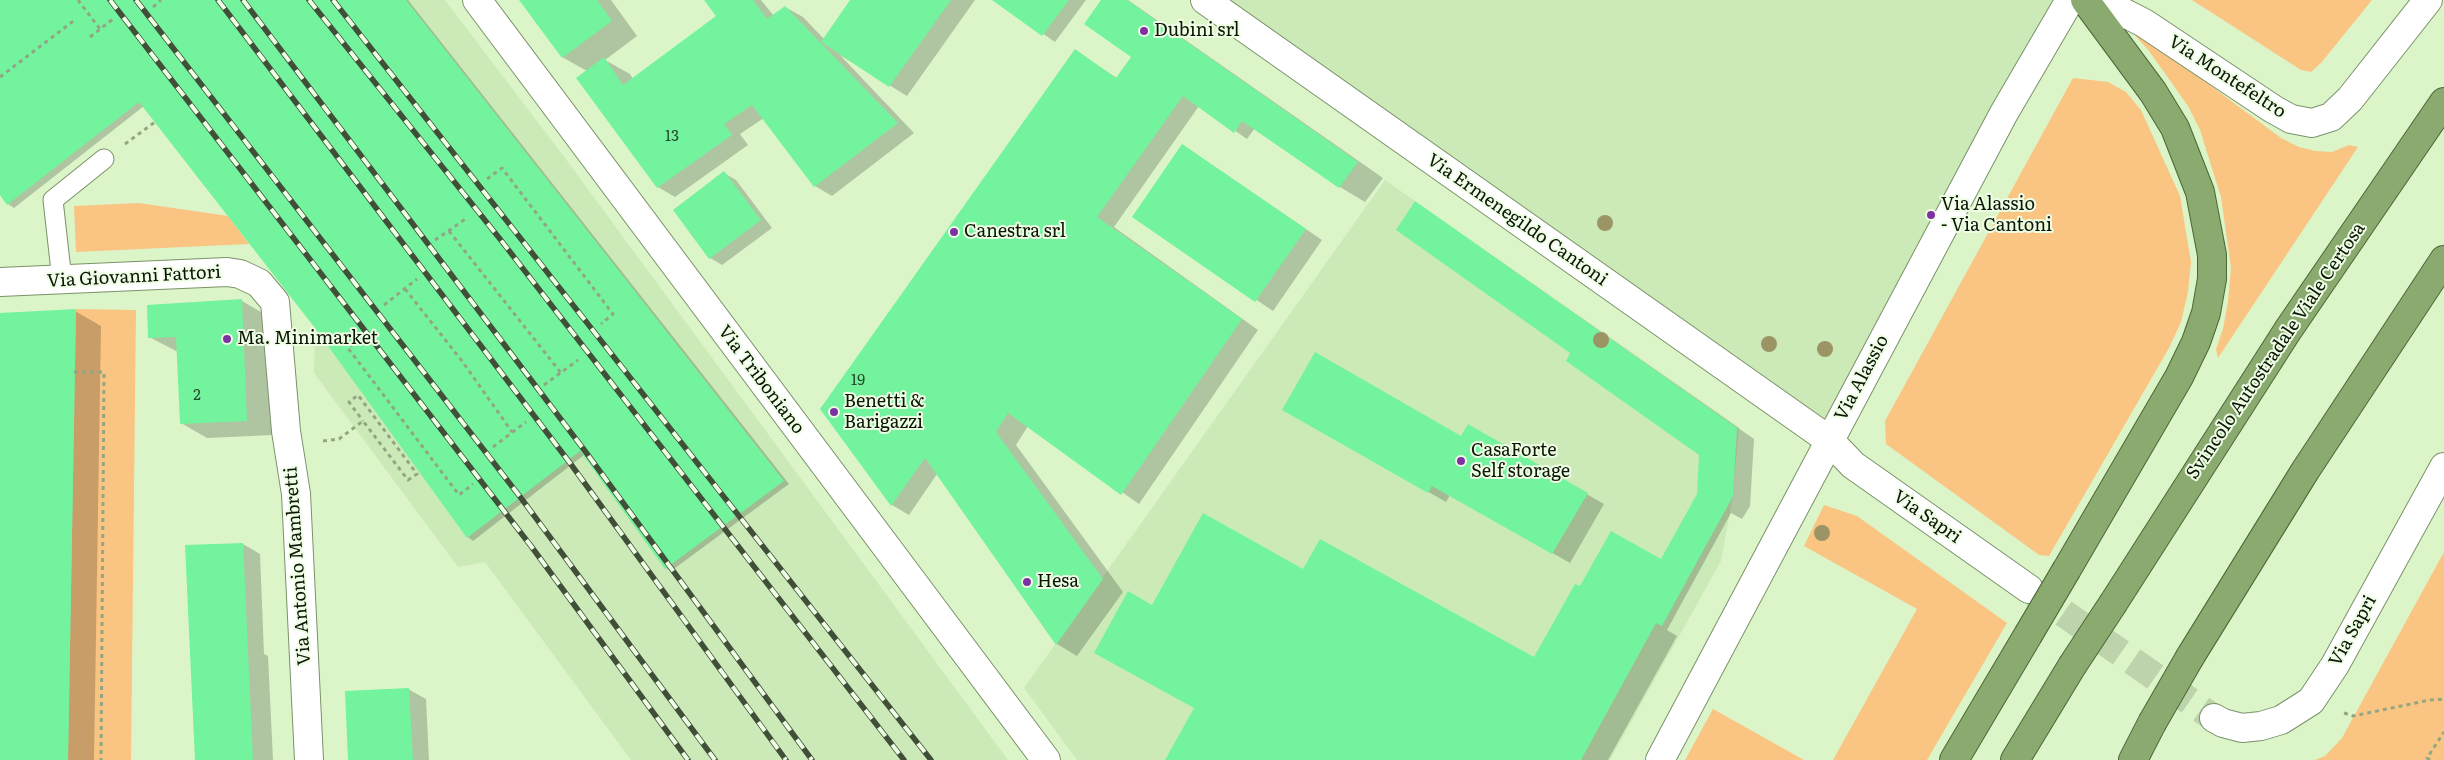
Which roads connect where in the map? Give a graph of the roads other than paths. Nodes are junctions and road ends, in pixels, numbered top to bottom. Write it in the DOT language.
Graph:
graph roads {
  1 [pos="477,0"];
  2 [pos="1205,0"];
  3 [pos="2070,0"];
  4 [pos="2085,0"];
  5 [pos="2099,0"];
  6 [pos="2428,0"];
  7 [pos="2444,102"];
  8 [pos="104,159"];
  9 [pos="2444,260"];
  10 [pos="62,280"];
  11 [pos="0,282"];
  12 [pos="278,313"];
  13 [pos="1829,440"];
  14 [pos="2444,467"];
  15 [pos="2029,589"];
  16 [pos="2214,718"];
  17 [pos="309,760"];
  18 [pos="1046,760"];
  19 [pos="1660,760"];
  20 [pos="1954,760"];
  21 [pos="2015,760"];
  22 [pos="2133,760"];
  1 -- 18 [label="street, Via Triboniano"];
  2 -- 13 [label="street, Via Ermenegildo Cantoni"];
  3 -- 13 [label="street, Via Alassio"];
  4 -- 20 [label="highway, bridge"];
  5 -- 6 [label="street, Via Montefeltro"];
  7 -- 21 [label="highway, Svincolo Autostradale Viale Certosa, bridge"];
  8 -- 10 [label="lane"];
  9 -- 22 [label="highway, bridge"];
  10 -- 11 [label="street, Via Giovanni Fattori"];
  10 -- 12 [label="street, Via Giovanni Fattori"];
  12 -- 17 [label="street, Via Antonio Mambretti"];
  13 -- 15 [label="street, Via Sapri"];
  13 -- 19 [label="street, Via Alassio"];
  14 -- 16 [label="street, Via Sapri"];
}
